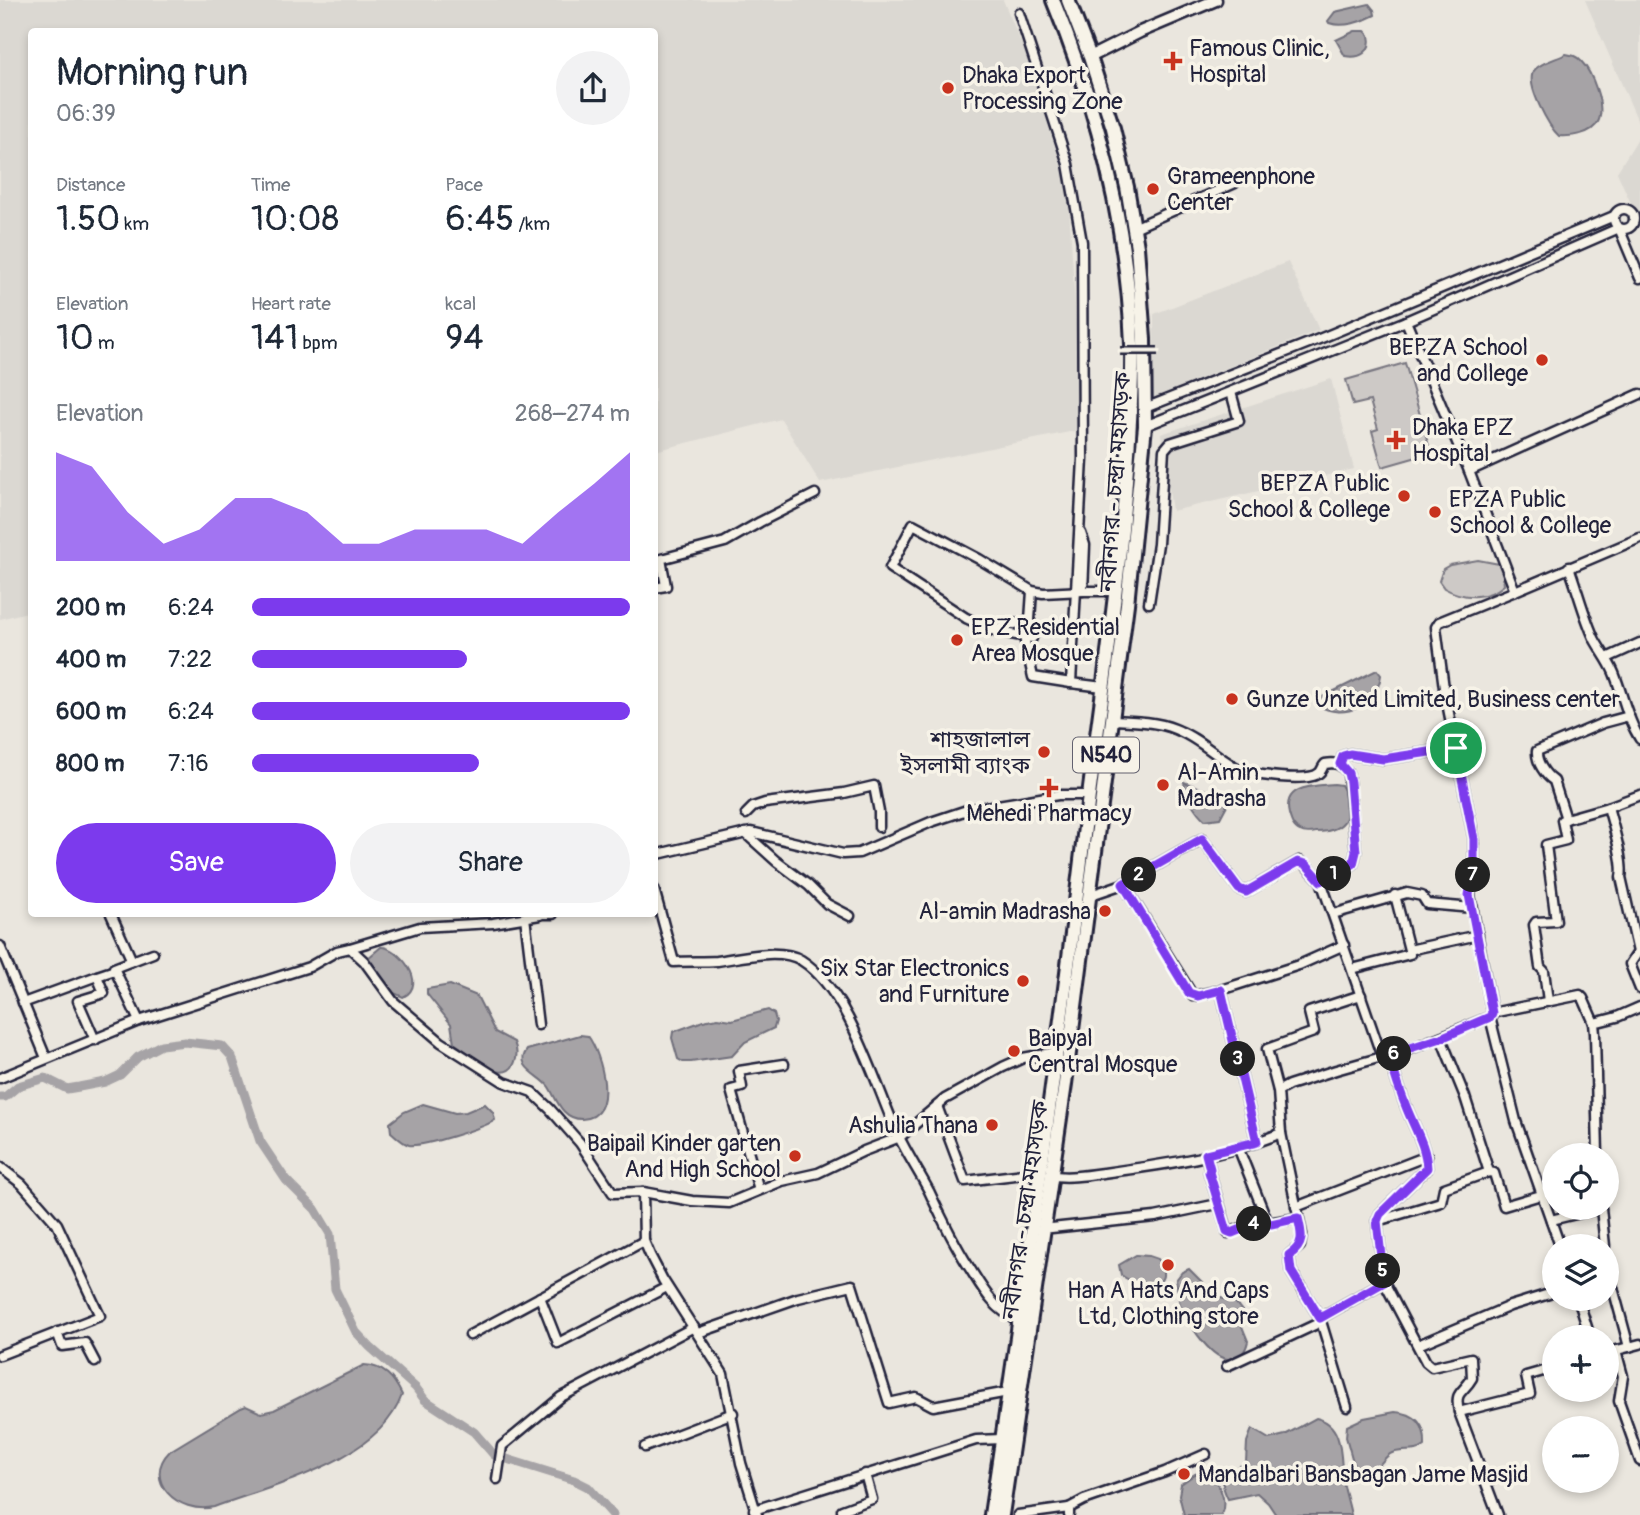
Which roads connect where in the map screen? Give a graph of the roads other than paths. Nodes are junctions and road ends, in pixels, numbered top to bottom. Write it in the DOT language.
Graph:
graph roads {
  1 [pos="1053,0"];
  2 [pos="1068,0"];
  3 [pos="1216,0"];
  4 [pos="1019,13"];
  5 [pos="1090,57"];
  6 [pos="1235,183"];
  7 [pos="1614,216"];
  8 [pos="1134,228"];
  9 [pos="1619,228"];
  10 [pos="1640,278"];
  11 [pos="1406,321"];
  12 [pos="1120,351"];
  13 [pos="1158,351"];
  14 [pos="1231,392"];
  15 [pos="1640,394"];
  16 [pos="1145,408"];
  17 [pos="1145,426"];
  18 [pos="1469,471"];
  19 [pos="815,494"];
  20 [pos="1640,538"];
  21 [pos="658,560"];
  22 [pos="1569,567"];
  23 [pos="658,587"];
  24 [pos="1032,591"];
  25 [pos="1079,591"];
  26 [pos="1116,591"];
  27 [pos="1516,591"];
  28 [pos="1149,603"];
  29 [pos="1030,620"];
  30 [pos="992,630"];
  31 [pos="1024,637"];
  32 [pos="1640,643"];
  33 [pos="1607,658"];
  34 [pos="1071,683"];
  35 [pos="1103,687"];
  36 [pos="1629,716"];
  37 [pos="1111,720"];
  38 [pos="1640,739"];
  39 [pos="1456,748"];
  40 [pos="1340,764"];
  41 [pos="1089,795"];
  42 [pos="1640,795"];
  43 [pos="1608,807"];
  44 [pos="746,814"];
  45 [pos="1566,819"];
  46 [pos="879,827"];
  47 [pos="745,833"];
  48 [pos="658,854"];
  49 [pos="1321,881"];
  50 [pos="1123,884"];
  51 [pos="1395,895"];
  52 [pos="1088,896"];
  53 [pos="658,904"];
  54 [pos="1473,908"];
  55 [pos="1333,914"];
  56 [pos="850,916"];
  57 [pos="112,917"];
  58 [pos="524,917"];
  59 [pos="1478,935"];
  60 [pos="1344,945"];
  61 [pos="0,946"];
  62 [pos="350,948"];
  63 [pos="1409,950"];
  64 [pos="153,953"];
  65 [pos="132,961"];
  66 [pos="1352,969"];
  67 [pos="115,970"];
  68 [pos="96,976"];
  69 [pos="1640,989"];
  70 [pos="1221,990"];
  71 [pos="1361,995"];
  72 [pos="1548,1002"];
  73 [pos="23,1003"];
  74 [pos="1640,1007"];
  75 [pos="1491,1015"];
  76 [pos="139,1021"];
  77 [pos="1594,1023"];
  78 [pos="538,1025"];
  79 [pos="1441,1038"];
  80 [pos="95,1040"];
  81 [pos="1056,1052"];
  82 [pos="1385,1056"];
  83 [pos="46,1058"];
  84 [pos="784,1064"];
  85 [pos="0,1077"];
  86 [pos="1278,1091"];
  87 [pos="937,1106"];
  88 [pos="1281,1133"];
  89 [pos="900,1138"];
  90 [pos="1257,1142"];
  91 [pos="1598,1143"];
  92 [pos="1238,1147"];
  93 [pos="1206,1154"];
  94 [pos="1427,1156"];
  95 [pos="0,1167"];
  96 [pos="1489,1172"];
  97 [pos="1045,1174"];
  98 [pos="759,1190"];
  99 [pos="643,1192"];
  100 [pos="1541,1195"];
  101 [pos="1218,1204"];
  102 [pos="1296,1207"];
  103 [pos="1298,1218"];
  104 [pos="1266,1219"];
  105 [pos="1550,1220"];
  106 [pos="1377,1221"];
  107 [pos="1042,1229"];
  108 [pos="1555,1234"];
  109 [pos="644,1241"];
  110 [pos="1384,1282"];
  111 [pos="667,1286"];
  112 [pos="1542,1296"];
  113 [pos="540,1297"];
  114 [pos="1619,1310"];
  115 [pos="1018,1320"];
  116 [pos="1321,1320"];
  117 [pos="696,1330"];
  118 [pos="57,1332"];
  119 [pos="470,1335"];
  120 [pos="1640,1344"];
  121 [pos="1418,1345"];
  122 [pos="1629,1347"];
  123 [pos="1619,1349"];
  124 [pos="0,1355"];
  125 [pos="1619,1361"];
  126 [pos="95,1362"];
  127 [pos="1227,1366"];
  128 [pos="1542,1372"];
  129 [pos="1008,1392"];
  130 [pos="1619,1401"];
  131 [pos="1619,1401"];
  132 [pos="1347,1407"];
  133 [pos="1459,1412"];
  134 [pos="733,1413"];
  135 [pos="1002,1439"];
  136 [pos="645,1447"];
  137 [pos="1206,1454"];
  138 [pos="1640,1461"];
  139 [pos="865,1474"];
  140 [pos="497,1479"];
  141 [pos="755,1512"];
  142 [pos="1069,1512"];
  143 [pos="844,1515"];
  144 [pos="991,1515"];
  145 [pos="1002,1515"];
  146 [pos="1018,1515"];
  147 [pos="1498,1515"];
  1 -- 26 [label="highway, নবীনগর - চন্দ্রা মহাসড়ক / N540"];
  2 -- 5 [label="highway, নবীনগর - চন্দ্রা মহাসড়ক / N540"];
  3 -- 5 [label="street"];
  4 -- 25 [label="street"];
  5 -- 8 [label="highway, নবীনগর - চন্দ্রা মহাসড়ক / N540"];
  6 -- 8 [label="street"];
  7 -- 9 [label="street"];
  7 -- 9 [label="street"];
  7 -- 16 [label="street"];
  8 -- 16 [label="highway, নবীনগর - চন্দ্রা মহাসড়ক / N540"];
  9 -- 10 [label="street"];
  9 -- 11 [label="street"];
  11 -- 14 [label="street"];
  11 -- 18 [label="street"];
  12 -- 13 [label="street, bridge"];
  14 -- 17 [label="street"];
  14 -- 28 [label="street"];
  15 -- 18 [label="street"];
  16 -- 17 [label="highway, নবীনগর - চন্দ্রা মহাসড়ক / N540"];
  17 -- 37 [label="highway, নবীনগর - চন্দ্রা মহাসড়ক / N540"];
  18 -- 27 [label="street"];
  19 -- 21 [label="street"];
  20 -- 22 [label="street"];
  21 -- 23 [label="street"];
  22 -- 27 [label="street"];
  22 -- 33 [label="street"];
  24 -- 25 [label="street"];
  24 -- 29 [label="street"];
  24 -- 30 [label="street"];
  25 -- 26 [label="street"];
  25 -- 34 [label="street"];
  26 -- 35 [label="highway, নবীনগর - চন্দ্রা মহাসড়ক / N540"];
  27 -- 39 [label="street"];
  29 -- 30 [label="street"];
  29 -- 31 [label="street"];
  30 -- 31 [label="street"];
  31 -- 34 [label="street"];
  32 -- 33 [label="street"];
  33 -- 36 [label="street"];
  34 -- 35 [label="street"];
  35 -- 41 [label="highway, নবীনগর - চন্দ্রা মহাসড়ক / N540"];
  36 -- 38 [label="street"];
  36 -- 45 [label="street"];
  37 -- 40 [label="street"];
  37 -- 52 [label="highway, নবীনগর - চন্দ্রা মহাসড়ক / N540"];
  39 -- 40 [label="street"];
  39 -- 54 [label="street"];
  40 -- 49 [label="street"];
  41 -- 47 [label="street"];
  41 -- 81 [label="highway, নবীনগর - চন্দ্রা মহাসড়ক / N540"];
  42 -- 43 [label="street"];
  43 -- 45 [label="street"];
  43 -- 69 [label="street"];
  44 -- 46 [label="street"];
  45 -- 72 [label="street"];
  47 -- 48 [label="street"];
  47 -- 56 [label="street"];
  49 -- 50 [label="street"];
  49 -- 55 [label="street"];
  50 -- 52 [label="street"];
  50 -- 70 [label="street"];
  51 -- 54 [label="street"];
  51 -- 55 [label="street"];
  51 -- 63 [label="street"];
  52 -- 97 [label="highway, নবীনগর - চন্দ্রা মহাসড়ক / N540"];
  53 -- 89 [label="street"];
  54 -- 59 [label="street"];
  55 -- 60 [label="street"];
  57 -- 65 [label="street"];
  58 -- 62 [label="street"];
  58 -- 78 [label="street"];
  59 -- 63 [label="street"];
  59 -- 75 [label="street"];
  60 -- 66 [label="street"];
  60 -- 70 [label="street"];
  61 -- 73 [label="street"];
  62 -- 76 [label="street"];
  62 -- 99 [label="street"];
  63 -- 66 [label="street"];
  64 -- 65 [label="street"];
  65 -- 67 [label="street"];
  66 -- 71 [label="street"];
  67 -- 68 [label="street"];
  67 -- 76 [label="street"];
  68 -- 73 [label="street"];
  68 -- 80 [label="street"];
  70 -- 90 [label="street"];
  71 -- 82 [label="street"];
  71 -- 86 [label="street"];
  72 -- 75 [label="street"];
  72 -- 77 [label="street"];
  73 -- 83 [label="street"];
  74 -- 77 [label="street"];
  75 -- 79 [label="street"];
  75 -- 100 [label="street"];
  76 -- 80 [label="street"];
  77 -- 91 [label="street"];
  79 -- 82 [label="street"];
  79 -- 96 [label="street"];
  80 -- 83 [label="street"];
  81 -- 87 [label="street"];
  81 -- 97 [label="highway, নবীনগর - চন্দ্রা মহাসড়ক / N540"];
  82 -- 86 [label="street"];
  82 -- 94 [label="street"];
  83 -- 85 [label="street"];
  84 -- 98 [label="street"];
  86 -- 88 [label="street"];
  87 -- 89 [label="street"];
  87 -- 97 [label="street"];
  88 -- 90 [label="street"];
  88 -- 102 [label="street"];
  89 -- 98 [label="street"];
  89 -- 115 [label="street"];
  90 -- 92 [label="street"];
  92 -- 93 [label="street"];
  92 -- 104 [label="street"];
  93 -- 97 [label="street"];
  93 -- 101 [label="street"];
  94 -- 102 [label="street"];
  94 -- 106 [label="street"];
  95 -- 118 [label="street"];
  96 -- 100 [label="street"];
  96 -- 106 [label="street"];
  97 -- 107 [label="highway, নবীনগর - চন্দ্রা মহাসড়ক / N540"];
  97 -- 115 [label="highway, নবীনগর - চন্দ্রা মহাসড়ক / N540"];
  98 -- 99 [label="street"];
  99 -- 109 [label="street"];
  101 -- 104 [label="street"];
  101 -- 107 [label="street"];
  102 -- 103 [label="street"];
  103 -- 104 [label="street"];
  103 -- 116 [label="street"];
  105 -- 108 [label="street"];
  106 -- 110 [label="street"];
  107 -- 145 [label="highway, নবীনগর - চন্দ্রা মহাসড়ক / N540"];
  109 -- 111 [label="street"];
  109 -- 113 [label="street"];
  110 -- 116 [label="street"];
  110 -- 121 [label="street"];
  111 -- 113 [label="street"];
  111 -- 117 [label="street"];
  112 -- 121 [label="street"];
  113 -- 119 [label="street"];
  114 -- 122 [label="street"];
  115 -- 129 [label="highway, নবীনগর - চন্দ্রা মহাসড়ক / N540"];
  116 -- 127 [label="street"];
  116 -- 132 [label="street"];
  117 -- 129 [label="street"];
  117 -- 134 [label="street"];
  117 -- 140 [label="street"];
  118 -- 124 [label="street"];
  118 -- 126 [label="street"];
  120 -- 122 [label="street"];
  121 -- 133 [label="street"];
  122 -- 123 [label="street"];
  125 -- 130 [label="street"];
  128 -- 133 [label="street"];
  129 -- 135 [label="highway, নবীনগর - চন্দ্রা মহাসড়ক / N540"];
  131 -- 138 [label="street"];
  133 -- 147 [label="street"];
  134 -- 136 [label="street"];
  134 -- 141 [label="street"];
  135 -- 139 [label="street"];
  135 -- 144 [label="highway, নবীনগর - চন্দ্রা মহাসড়ক / N540"];
  137 -- 142 [label="street"];
  139 -- 141 [label="street"];
  139 -- 143 [label="street"];
  142 -- 146 [label="street"];
}
